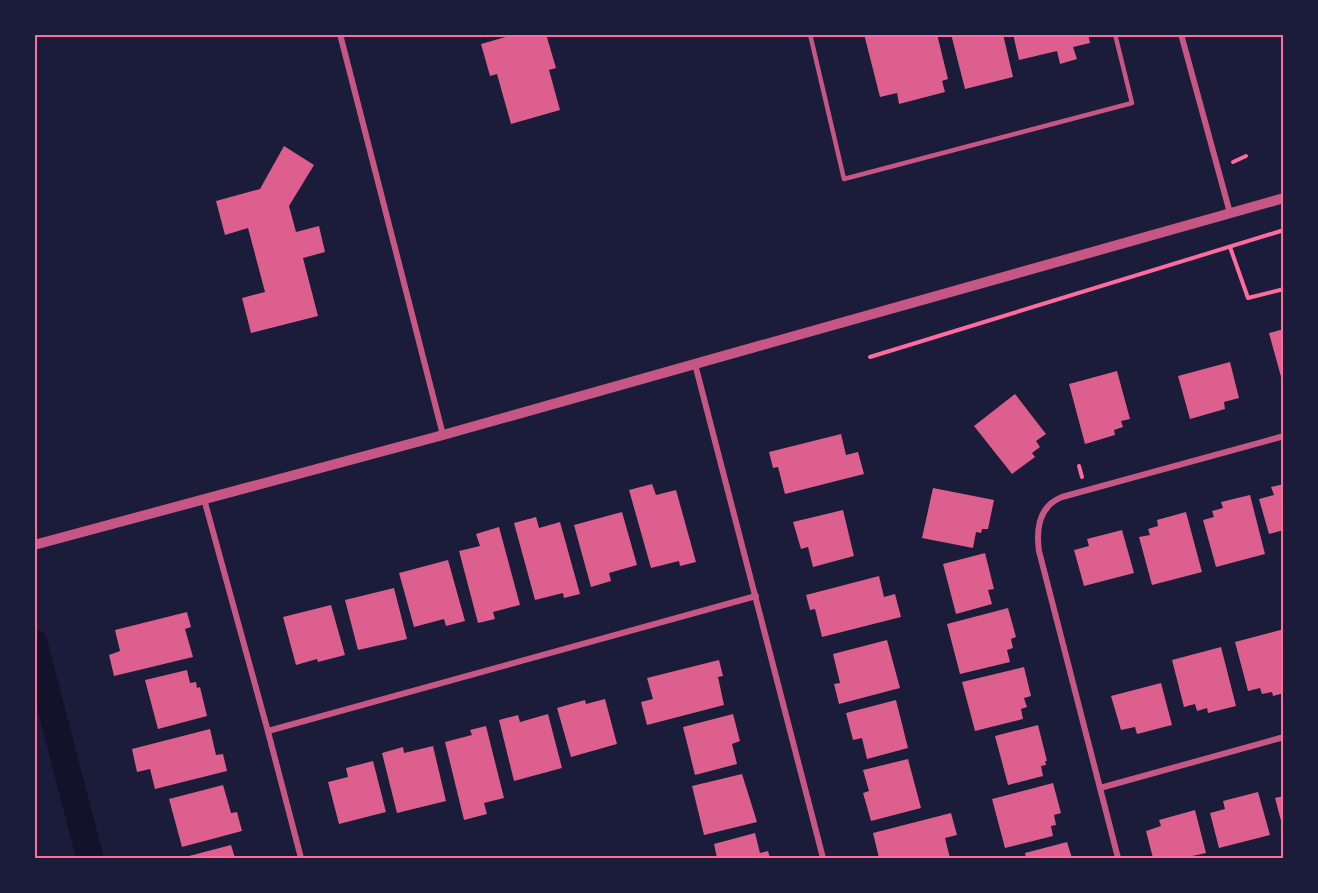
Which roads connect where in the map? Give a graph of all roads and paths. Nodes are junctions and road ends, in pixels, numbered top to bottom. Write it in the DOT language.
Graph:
graph roads {
  1 [pos="340,34"];
  2 [pos="810,34"];
  3 [pos="1115,34"];
  4 [pos="1181,34"];
  5 [pos="1284,198"];
  6 [pos="1230,213"];
  7 [pos="1284,230"];
  8 [pos="1230,246"];
  9 [pos="1284,289"];
  10 [pos="870,357"];
  11 [pos="695,364"];
  12 [pos="443,435"];
  13 [pos="1284,436"];
  14 [pos="204,499"];
  15 [pos="40,544"];
  16 [pos="756,596"];
  17 [pos="268,731"];
  18 [pos="1284,737"];
  19 [pos="1100,788"];
  20 [pos="301,858"];
  21 [pos="823,858"];
  22 [pos="1118,858"];
  1 -- 12 [label="street"];
  2 -- 3 [label="lane"];
  4 -- 6 [label="street"];
  5 -- 6 [label="street"];
  6 -- 11 [label="street"];
  7 -- 8 [label="path"];
  8 -- 9 [label="path"];
  8 -- 10 [label="path"];
  11 -- 12 [label="street"];
  11 -- 16 [label="street"];
  12 -- 14 [label="street"];
  13 -- 19 [label="street"];
  14 -- 15 [label="street"];
  14 -- 17 [label="street"];
  16 -- 17 [label="street"];
  16 -- 21 [label="street"];
  17 -- 20 [label="street"];
  18 -- 19 [label="street"];
  19 -- 22 [label="street"];
}
